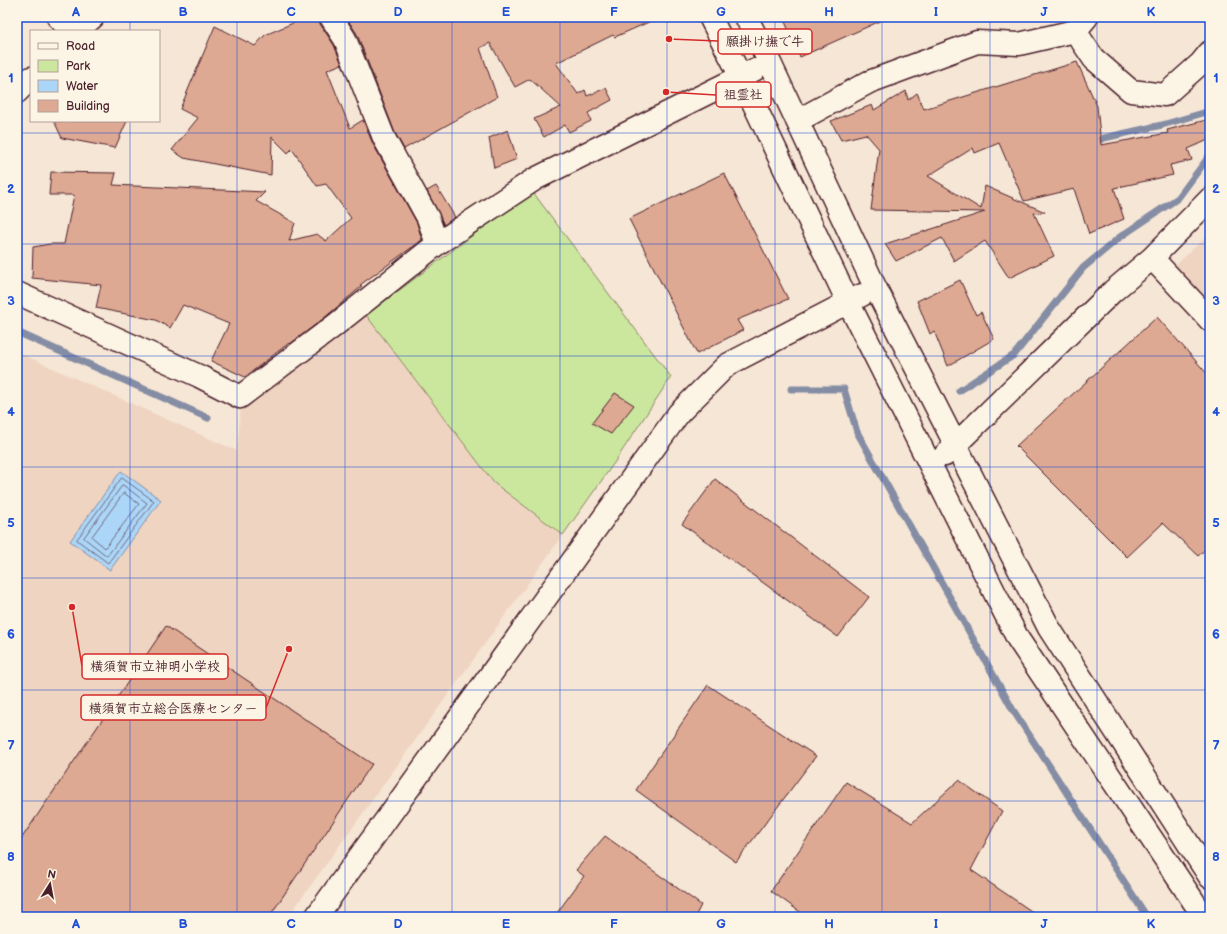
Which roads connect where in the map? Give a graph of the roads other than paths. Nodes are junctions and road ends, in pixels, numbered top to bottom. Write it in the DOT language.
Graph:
graph roads {
  1 [pos="58,17"];
  2 [pos="93,17"];
  3 [pos="331,17"];
  4 [pos="710,17"];
  5 [pos="746,17"];
  6 [pos="1081,24"];
  7 [pos="70,30"];
  8 [pos="78,30"];
  9 [pos="1210,52"];
  10 [pos="770,63"];
  11 [pos="741,77"];
  12 [pos="30,79"];
  13 [pos="17,92"];
  14 [pos="797,121"];
  15 [pos="1210,199"];
  16 [pos="437,244"];
  17 [pos="1152,258"];
  18 [pos="875,288"];
  19 [pos="17,293"];
  20 [pos="848,302"];
  21 [pos="1210,320"];
  22 [pos="955,446"];
  23 [pos="932,469"];
  24 [pos="1210,877"];
  25 [pos="316,917"];
  26 [pos="1204,917"];
  1 -- 7 [label="main road"];
  2 -- 8 [label="main road"];
  3 -- 16 [label="main road"];
  4 -- 11 [label="main road"];
  5 -- 10 [label="main road"];
  6 -- 9 [label="main road"];
  6 -- 14 [label="main road"];
  10 -- 11 [label="main road"];
  10 -- 14 [label="main road"];
  11 -- 16 [label="main road"];
  11 -- 20 [label="main road"];
  12 -- 13 [label="main road"];
  14 -- 18 [label="main road"];
  15 -- 17 [label="main road"];
  16 -- 19 [label="main road"];
  17 -- 21 [label="main road"];
  17 -- 22 [label="main road"];
  18 -- 20 [label="main road"];
  18 -- 22 [label="main road"];
  20 -- 23 [label="main road"];
  20 -- 25 [label="main road"];
  22 -- 23 [label="main road"];
  22 -- 24 [label="main road"];
  23 -- 26 [label="main road"];
}
